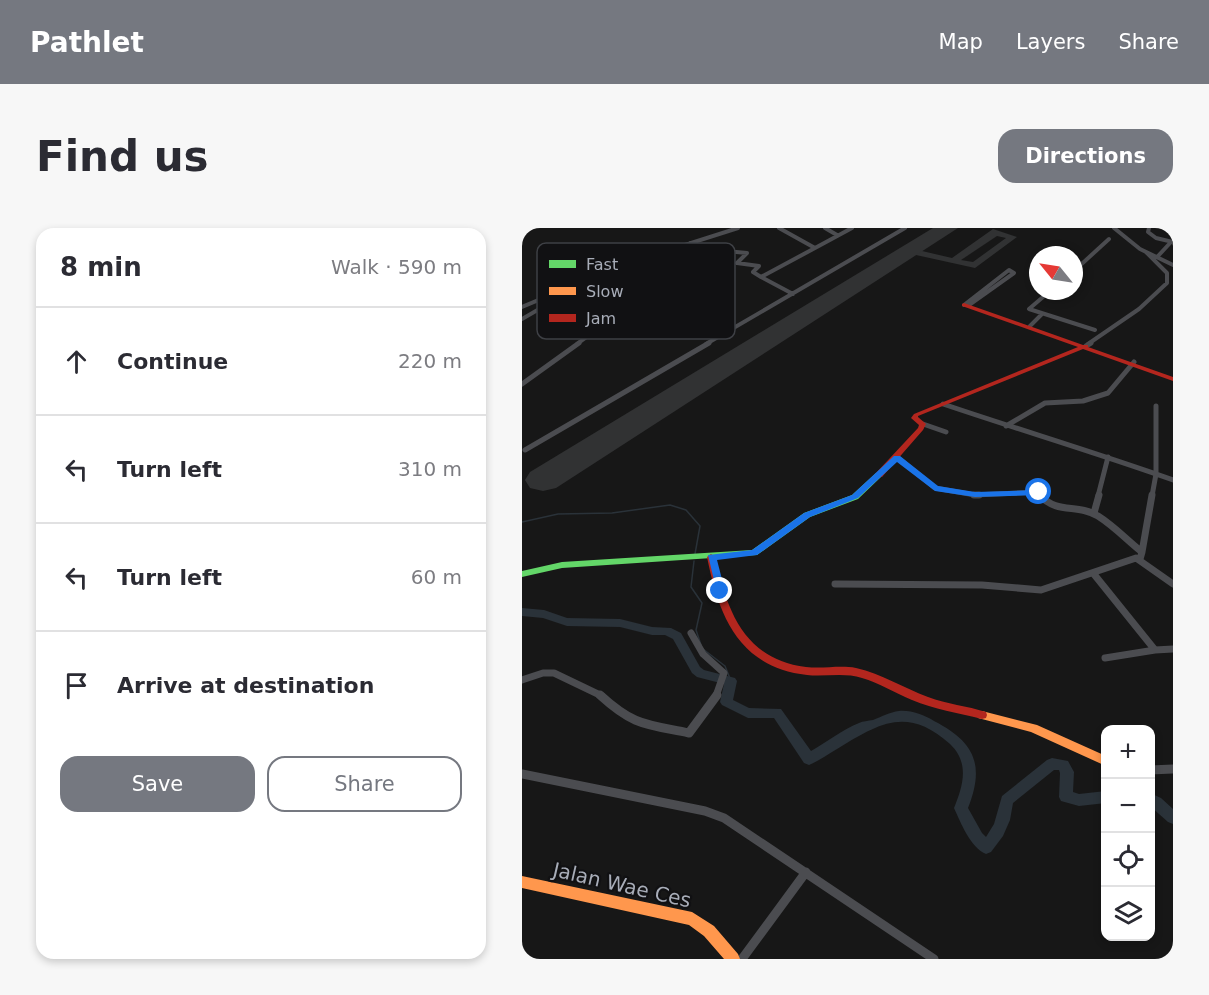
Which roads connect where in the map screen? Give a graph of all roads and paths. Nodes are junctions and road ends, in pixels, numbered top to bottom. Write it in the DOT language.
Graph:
graph roads {
  1 [pos="738,228"];
  2 [pos="779,228"];
  3 [pos="825,228"];
  4 [pos="852,228"];
  5 [pos="905,228"];
  6 [pos="1114,228"];
  7 [pos="1149,228"];
  8 [pos="837,235"];
  9 [pos="1109,239"];
  10 [pos="1172,242"];
  11 [pos="690,243"];
  12 [pos="815,248"];
  13 [pos="735,252"];
  14 [pos="1146,252"];
  15 [pos="1158,256"];
  16 [pos="1083,263"];
  17 [pos="1173,265"];
  18 [pos="761,277"];
  19 [pos="793,294"];
  20 [pos="1039,300"];
  21 [pos="537,301"];
  22 [pos="967,305"];
  23 [pos="522,307"];
  24 [pos="537,310"];
  25 [pos="1042,314"];
  26 [pos="522,319"];
  27 [pos="1030,326"];
  28 [pos="735,328"];
  29 [pos="1095,330"];
  30 [pos="1053,336"];
  31 [pos="584,339"];
  32 [pos="716,339"];
  33 [pos="1084,346"];
  34 [pos="1133,363"];
  35 [pos="1173,377"];
  36 [pos="522,384"];
  37 [pos="943,404"];
  38 [pos="1156,406"];
  39 [pos="923,424"];
  40 [pos="1006,426"];
  41 [pos="946,432"];
  42 [pos="525,450"];
  43 [pos="1108,457"];
  44 [pos="897,458"];
  45 [pos="1156,474"];
  46 [pos="1173,480"];
  47 [pos="1094,513"];
  48 [pos="1141,556"];
  49 [pos="711,557"];
  50 [pos="1093,573"];
  51 [pos="522,574"];
  52 [pos="835,584"];
  53 [pos="1173,584"];
  54 [pos="691,633"];
  55 [pos="1173,649"];
  56 [pos="1155,650"];
  57 [pos="1105,658"];
  58 [pos="522,680"];
  59 [pos="1101,760"];
  60 [pos="1173,769"];
  61 [pos="1155,770"];
  62 [pos="522,774"];
  63 [pos="806,873"];
  64 [pos="522,882"];
  65 [pos="728,957"];
  66 [pos="742,959"];
  67 [pos="934,959"];
  1 -- 11 [label="street"];
  2 -- 12 [label="street"];
  3 -- 8 [label="street"];
  4 -- 8 [label="street"];
  5 -- 19 [label="street"];
  6 -- 14 [label="street"];
  7 -- 10 [label="street"];
  8 -- 12 [label="street"];
  9 -- 16 [label="street"];
  10 -- 15 [label="street"];
  12 -- 18 [label="street"];
  13 -- 18 [label="street"];
  14 -- 15 [label="street"];
  14 -- 33 [label="street"];
  15 -- 17 [label="street"];
  18 -- 19 [label="street"];
  19 -- 28 [label="street"];
  20 -- 25 [label="street"];
  21 -- 23 [label="street"];
  22 -- 22 [label="street"];
  22 -- 27 [label="main road"];
  22 -- 30 [label="main road"];
  24 -- 26 [label="street"];
  25 -- 27 [label="street"];
  25 -- 29 [label="street"];
  27 -- 30 [label="main road"];
  30 -- 33 [label="main road"];
  31 -- 36 [label="street"];
  32 -- 42 [label="street"];
  33 -- 34 [label="main road"];
  33 -- 37 [label="main road"];
  34 -- 35 [label="main road"];
  34 -- 40 [label="street"];
  37 -- 39 [label="main road"];
  37 -- 40 [label="street"];
  38 -- 45 [label="street"];
  39 -- 41 [label="street"];
  39 -- 44 [label="main road"];
  40 -- 43 [label="street"];
  43 -- 45 [label="street"];
  43 -- 47 [label="street"];
  44 -- 47 [label="street"];
  44 -- 49 [label="main road"];
  45 -- 46 [label="street"];
  45 -- 48 [label="street"];
  47 -- 48 [label="street"];
  48 -- 50 [label="street"];
  48 -- 53 [label="street"];
  49 -- 51 [label="main road"];
  49 -- 59 [label="main road"];
  50 -- 52 [label="street"];
  50 -- 56 [label="street"];
  54 -- 58 [label="street"];
  55 -- 56 [label="street"];
  56 -- 57 [label="street"];
  60 -- 61 [label="street"];
  62 -- 63 [label="street"];
  63 -- 66 [label="street"];
  63 -- 67 [label="street"];
  64 -- 65 [label="main road, Jalan Wae Ces"];
}
